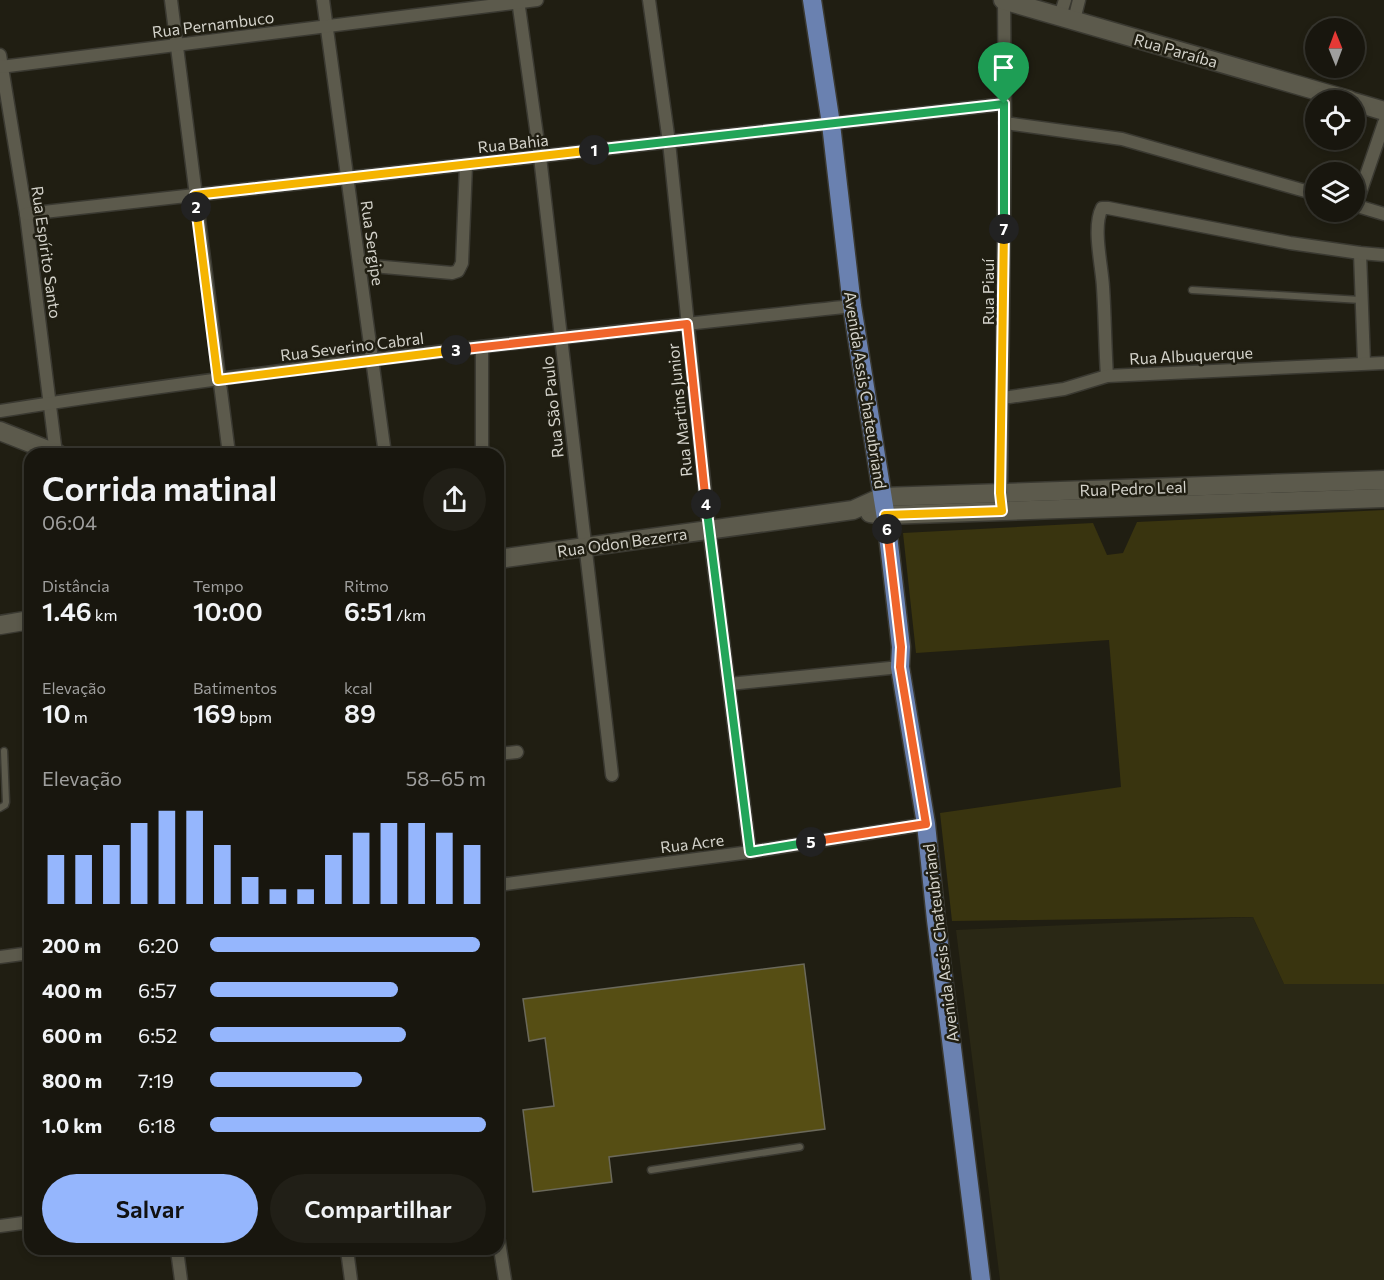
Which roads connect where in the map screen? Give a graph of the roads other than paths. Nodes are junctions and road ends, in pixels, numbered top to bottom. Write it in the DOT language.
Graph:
graph roads {
  1 [pos="171,0"];
  2 [pos="323,0"];
  3 [pos="537,0"];
  4 [pos="649,0"];
  5 [pos="812,0"];
  6 [pos="1003,0"];
  7 [pos="1079,0"];
  8 [pos="518,1"];
  9 [pos="1066,12"];
  10 [pos="327,26"];
  11 [pos="177,45"];
  12 [pos="1,63"];
  13 [pos="1317,90"];
  14 [pos="1004,104"];
  15 [pos="1365,105"];
  16 [pos="1384,111"];
  17 [pos="1005,123"];
  18 [pos="1384,123"];
  19 [pos="831,124"];
  20 [pos="669,142"];
  21 [pos="540,156"];
  22 [pos="466,165"];
  23 [pos="1365,177"];
  24 [pos="347,178"];
  25 [pos="1305,191"];
  26 [pos="195,195"];
  27 [pos="1365,208"];
  28 [pos="1384,213"];
  29 [pos="26,214"];
  30 [pos="1360,254"];
  31 [pos="1384,255"];
  32 [pos="361,265"];
  33 [pos="1192,290"];
  34 [pos="1361,300"];
  35 [pos="852,306"];
  36 [pos="687,324"];
  37 [pos="561,338"];
  38 [pos="482,347"];
  39 [pos="373,360"];
  40 [pos="1364,363"];
  41 [pos="1384,363"];
  42 [pos="1107,376"];
  43 [pos="218,380"];
  44 [pos="1003,398"];
  45 [pos="50,403"];
  46 [pos="0,411"];
  47 [pos="0,431"];
  48 [pos="42,448"];
  49 [pos="56,448"];
  50 [pos="228,448"];
  51 [pos="384,448"];
  52 [pos="482,448"];
  53 [pos="1384,480"];
  54 [pos="1384,498"];
  55 [pos="1001,502"];
  56 [pos="883,506"];
  57 [pos="709,530"];
  58 [pos="584,547"];
  59 [pos="504,558"];
  60 [pos="24,621"];
  61 [pos="0,624"];
  62 [pos="900,667"];
  63 [pos="729,684"];
  64 [pos="4,751"];
  65 [pos="517,752"];
  66 [pos="504,753"];
  67 [pos="612,775"];
  68 [pos="0,808"];
  69 [pos="926,824"];
  70 [pos="750,852"];
  71 [pos="504,884"];
  72 [pos="24,954"];
  73 [pos="0,957"];
  74 [pos="800,1147"];
  75 [pos="651,1170"];
  76 [pos="24,1223"];
  77 [pos="0,1226"];
  78 [pos="178,1255"];
  79 [pos="348,1255"];
  80 [pos="501,1255"];
  81 [pos="181,1280"];
  82 [pos="351,1280"];
  83 [pos="505,1280"];
  84 [pos="981,1280"];
  1 -- 11 [label="street"];
  2 -- 10 [label="street, Rua Sergipe"];
  3 -- 8 [label="street, Rua Pernambuco"];
  4 -- 20 [label="street, Rua Martins Junior"];
  5 -- 19 [label="main road, Avenida Assis Chateubriand"];
  6 -- 9 [label="main road, Rua Paraíba"];
  6 -- 14 [label="street, Rua Piauí"];
  7 -- 9 [label="street"];
  8 -- 10 [label="street, Rua Pernambuco"];
  8 -- 21 [label="street, Rua São Paulo"];
  9 -- 13 [label="main road, Rua Paraíba"];
  10 -- 11 [label="street, Rua Pernambuco"];
  10 -- 24 [label="street, Rua Sergipe"];
  11 -- 12 [label="street, Rua Pernambuco"];
  11 -- 26 [label="street"];
  12 -- 29 [label="street, Rua Espírito Santo"];
  14 -- 17 [label="street, Rua Piauí"];
  14 -- 19 [label="street, Rua Bahia"];
  15 -- 16 [label="main road"];
  17 -- 25 [label="street"];
  17 -- 44 [label="street, Rua Piauí"];
  18 -- 23 [label="street"];
  19 -- 20 [label="street, Rua Bahia"];
  19 -- 35 [label="main road, Avenida Assis Chateubriand"];
  20 -- 21 [label="street, Rua Bahia"];
  20 -- 36 [label="street, Rua Martins Junior"];
  21 -- 22 [label="street, Rua Bahia"];
  21 -- 37 [label="street, Rua São Paulo"];
  22 -- 24 [label="street, Rua Bahia"];
  22 -- 32 [label="street"];
  24 -- 26 [label="street, Rua Bahia"];
  24 -- 32 [label="street, Rua Sergipe"];
  26 -- 29 [label="street, Rua Bahia"];
  26 -- 43 [label="street"];
  27 -- 28 [label="street"];
  29 -- 45 [label="street, Rua Espírito Santo"];
  30 -- 31 [label="street"];
  30 -- 34 [label="street"];
  30 -- 42 [label="street"];
  32 -- 39 [label="street, Rua Sergipe"];
  33 -- 34 [label="lane"];
  34 -- 40 [label="street"];
  35 -- 36 [label="street, Rua Severino Cabral"];
  35 -- 56 [label="main road, Avenida Assis Chateubriand"];
  36 -- 37 [label="street, Rua Severino Cabral"];
  36 -- 57 [label="street, Rua Martins Junior"];
  37 -- 38 [label="street, Rua Severino Cabral"];
  37 -- 58 [label="street, Rua São Paulo"];
  38 -- 39 [label="street, Rua Severino Cabral"];
  38 -- 52 [label="street"];
  39 -- 43 [label="street, Rua Severino Cabral"];
  39 -- 51 [label="street, Rua Sergipe"];
  40 -- 41 [label="street, Rua Albuquerque"];
  40 -- 42 [label="street, Rua Albuquerque"];
  42 -- 44 [label="street, Rua Albuquerque"];
  43 -- 45 [label="street, Rua Severino Cabral"];
  43 -- 50 [label="street"];
  44 -- 55 [label="street, Rua Piauí"];
  45 -- 46 [label="street, Rua Severino Cabral"];
  45 -- 49 [label="street, Rua Espírito Santo"];
  47 -- 48 [label="main road"];
  53 -- 55 [label="main road, Rua Pedro Leal"];
  54 -- 55 [label="main road, Rua Pedro Leal"];
  55 -- 56 [label="main road, Rua Pedro Leal"];
  56 -- 57 [label="main road, Rua Odon Bezerra"];
  56 -- 62 [label="main road, Avenida Assis Chateubriand"];
  57 -- 58 [label="main road, Rua Odon Bezerra"];
  57 -- 63 [label="street, Rua Martins Junior"];
  58 -- 59 [label="main road, Rua Odon Bezerra"];
  58 -- 67 [label="street, Rua São Paulo"];
  60 -- 61 [label="main road"];
  62 -- 63 [label="street"];
  62 -- 69 [label="main road, Avenida Assis Chateubriand"];
  63 -- 70 [label="street, Rua Martins Junior"];
  64 -- 68 [label="lane"];
  65 -- 66 [label="street"];
  69 -- 70 [label="street, Rua Acre"];
  69 -- 84 [label="main road, Avenida Assis Chateubriand"];
  70 -- 71 [label="street, Rua Acre"];
  72 -- 73 [label="street"];
  74 -- 75 [label="lane"];
  76 -- 77 [label="street"];
  78 -- 81 [label="street"];
  79 -- 82 [label="street"];
  80 -- 83 [label="street"];
}
